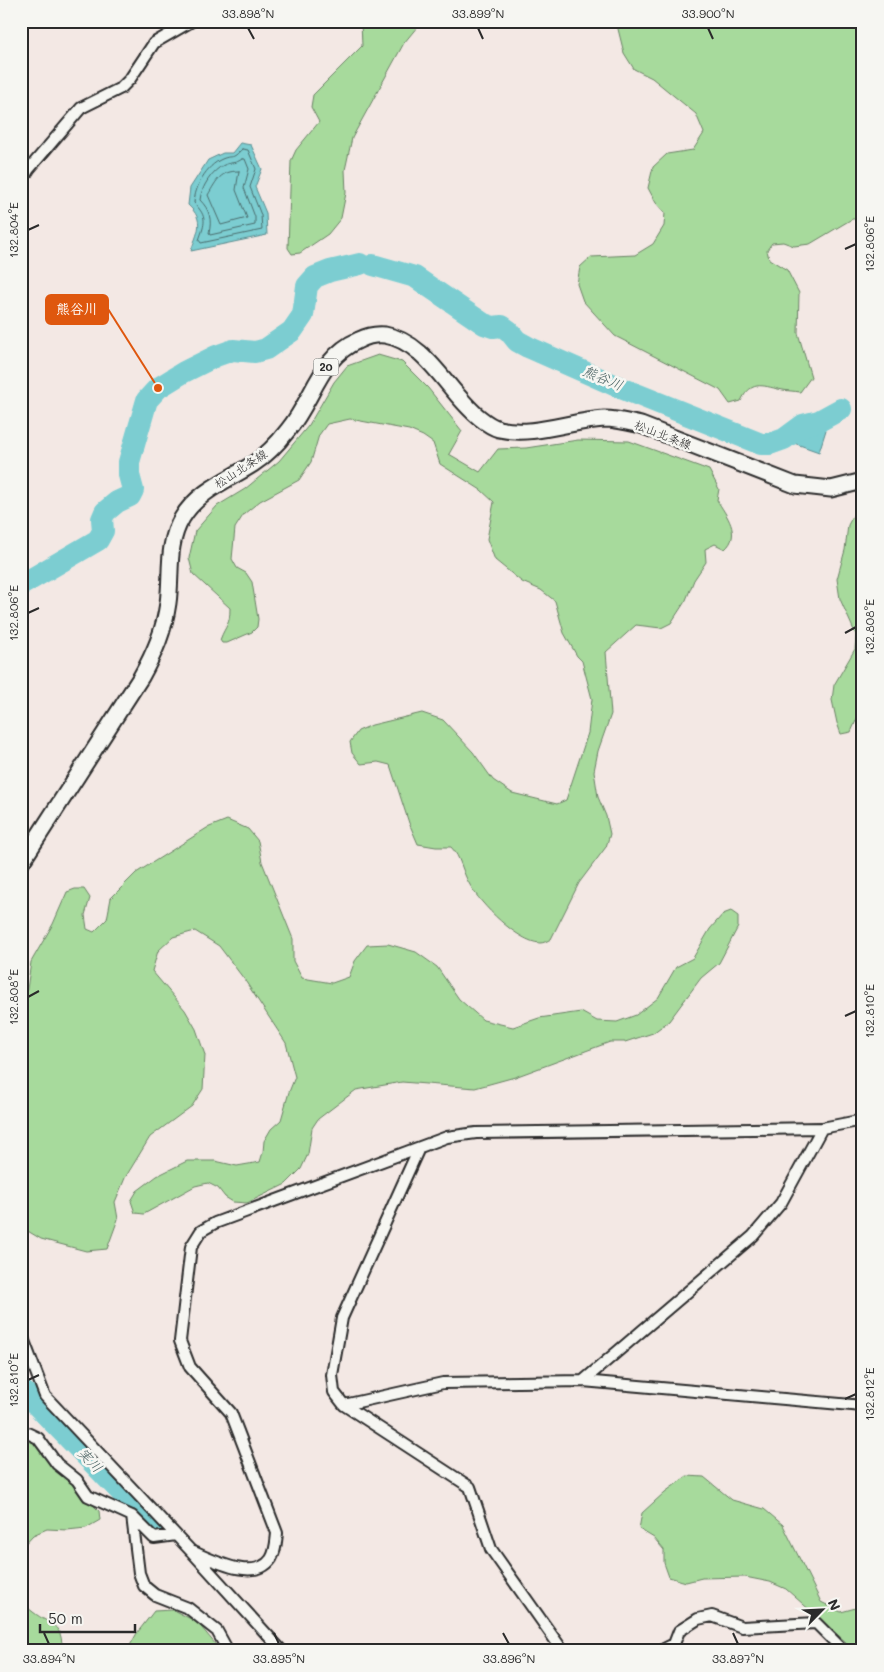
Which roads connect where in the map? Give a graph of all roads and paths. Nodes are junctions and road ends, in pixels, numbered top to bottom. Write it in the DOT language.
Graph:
graph roads {
  1 [pos="192,21"];
  2 [pos="21,182"];
  3 [pos="863,481"];
  4 [pos="21,863"];
  5 [pos="863,1120"];
  6 [pos="822,1128"];
  7 [pos="419,1148"];
  8 [pos="21,1333"];
  9 [pos="583,1380"];
  10 [pos="344,1405"];
  11 [pos="863,1406"];
  12 [pos="21,1430"];
  13 [pos="132,1516"];
  14 [pos="176,1535"];
  15 [pos="191,1551"];
  16 [pos="228,1651"];
  17 [pos="282,1651"];
  18 [pos="563,1651"];
  19 [pos="660,1651"];
  20 [pos="844,1651"];
  1 -- 2 [label="street"];
  3 -- 4 [label="main road, 松山北条線 / 20"];
  5 -- 6 [label="street"];
  6 -- 7 [label="street"];
  6 -- 9 [label="street"];
  7 -- 10 [label="street"];
  7 -- 15 [label="street"];
  8 -- 14 [label="street"];
  9 -- 10 [label="street"];
  9 -- 11 [label="street"];
  10 -- 18 [label="street"];
  12 -- 13 [label="street"];
  13 -- 14 [label="street"];
  13 -- 16 [label="street"];
  14 -- 15 [label="street"];
  15 -- 17 [label="street"];
  19 -- 20 [label="street"];
}
